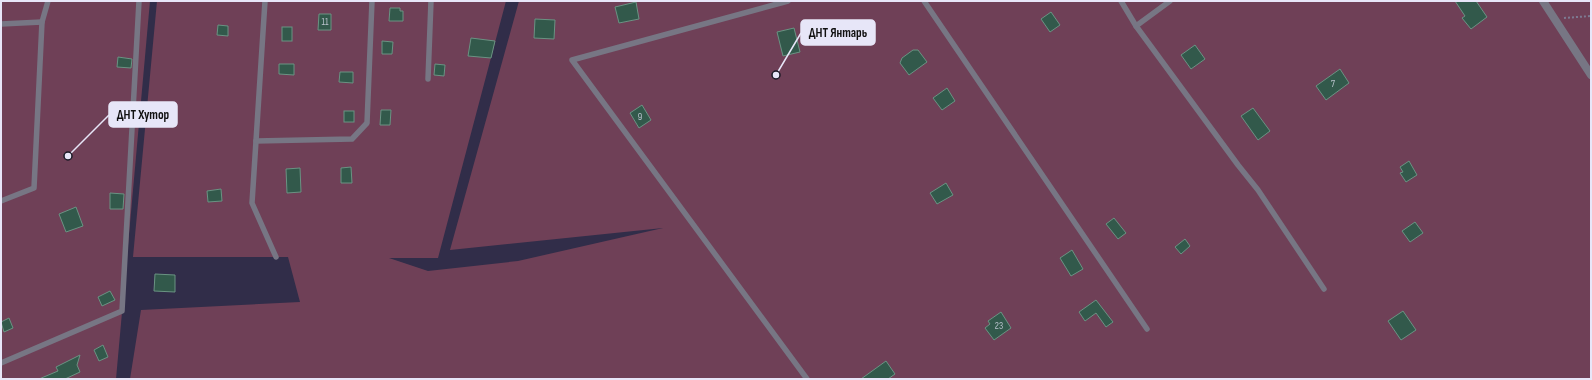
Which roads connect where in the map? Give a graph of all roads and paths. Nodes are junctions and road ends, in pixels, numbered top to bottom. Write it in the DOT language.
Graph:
graph roads {
  1 [pos="48,1"];
  2 [pos="139,1"];
  3 [pos="265,1"];
  4 [pos="372,1"];
  5 [pos="431,1"];
  6 [pos="788,1"];
  7 [pos="924,1"];
  8 [pos="1121,1"];
  9 [pos="1170,1"];
  10 [pos="1543,1"];
  11 [pos="1591,16"];
  12 [pos="1555,18"];
  13 [pos="42,22"];
  14 [pos="1,24"];
  15 [pos="1136,26"];
  16 [pos="1591,75"];
  17 [pos="428,79"];
  18 [pos="256,142"];
  19 [pos="1,201"];
  20 [pos="276,257"];
  21 [pos="1324,289"];
  22 [pos="1147,329"];
  23 [pos="1,363"];
  24 [pos="807,379"];
  1 -- 13 [label="lane"];
  2 -- 23 [label="lane"];
  3 -- 18 [label="lane"];
  4 -- 18 [label="lane"];
  5 -- 17 [label="lane"];
  6 -- 24 [label="lane"];
  7 -- 22 [label="lane"];
  8 -- 15 [label="lane"];
  9 -- 15 [label="lane"];
  10 -- 12 [label="street"];
  11 -- 12 [label="path"];
  12 -- 16 [label="street"];
  13 -- 14 [label="lane"];
  13 -- 19 [label="lane"];
  15 -- 21 [label="lane"];
  18 -- 20 [label="lane"];
}
